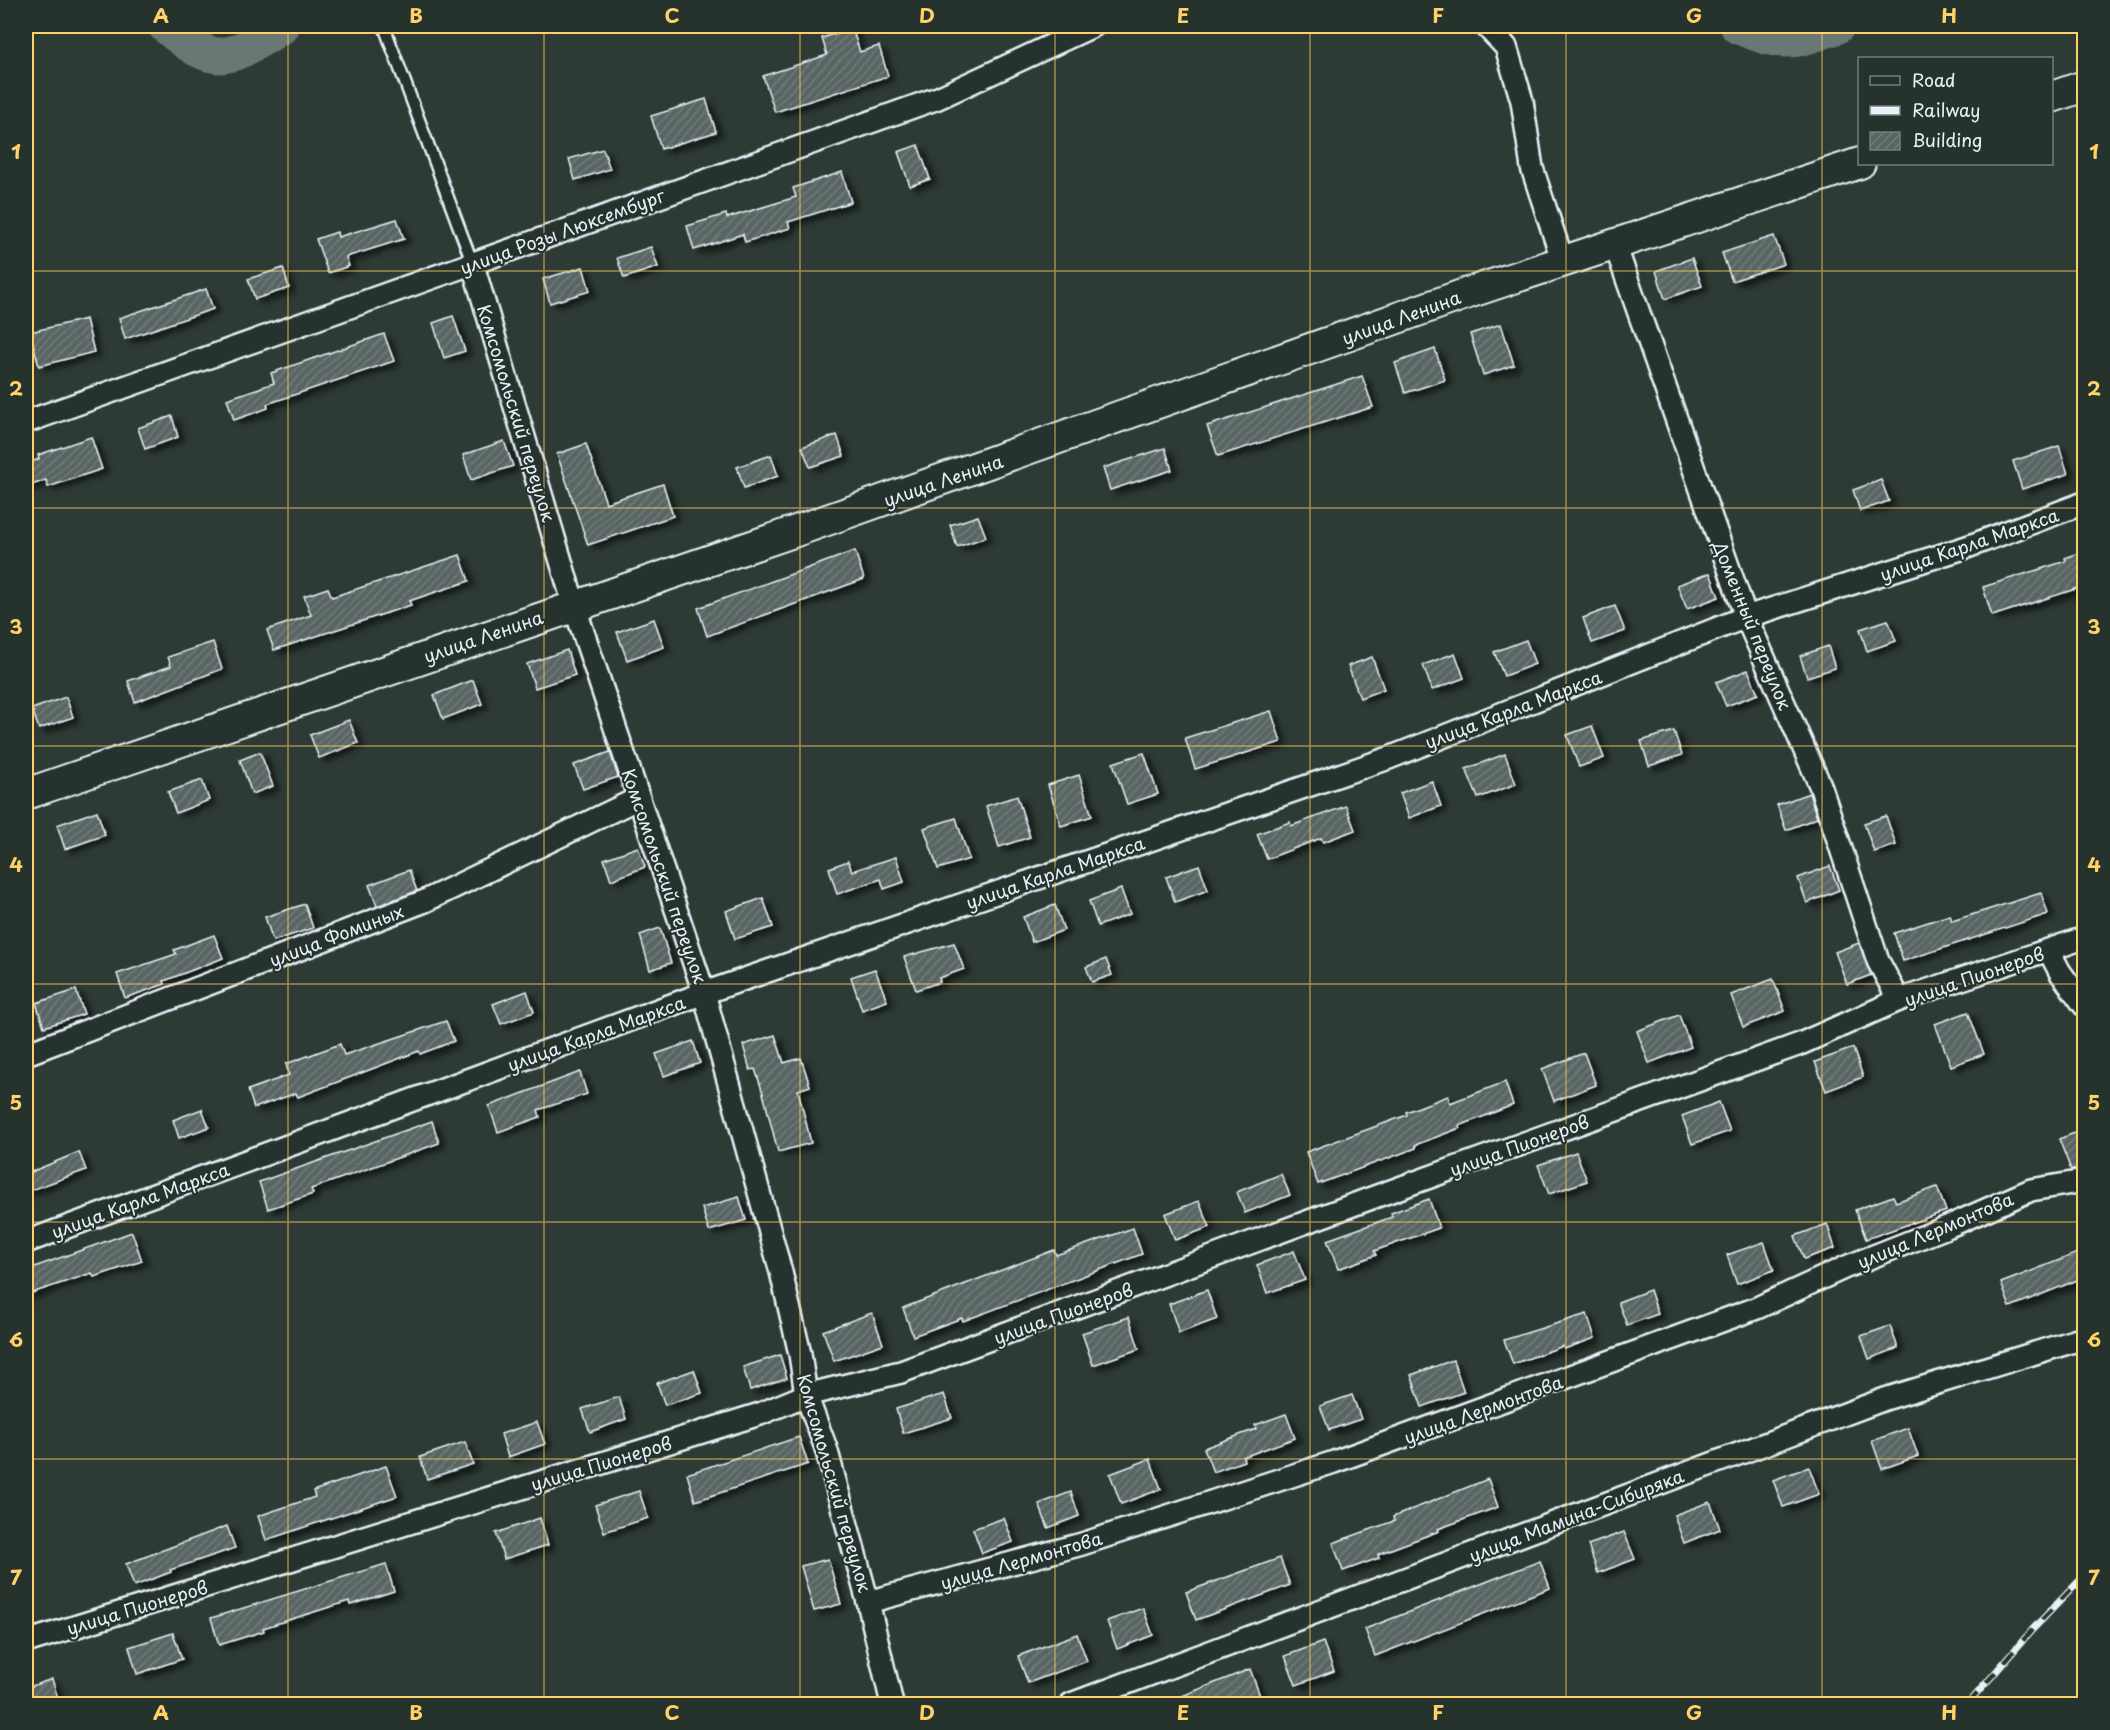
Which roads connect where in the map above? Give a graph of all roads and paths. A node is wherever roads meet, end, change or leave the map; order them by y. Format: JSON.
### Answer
{"nodes":[{"id":1,"x":384,"y":26,"type":"edge"},
{"id":2,"x":1093,"y":26,"type":"edge"},
{"id":3,"x":1486,"y":26,"type":"edge"},
{"id":4,"x":2085,"y":86,"type":"edge"},
{"id":5,"x":2053,"y":97,"type":"edge"},
{"id":6,"x":1858,"y":164,"type":"edge"},
{"id":7,"x":1615,"y":245,"type":"junction"},
{"id":8,"x":472,"y":262,"type":"junction"},
{"id":9,"x":1563,"y":262,"type":"junction"},
{"id":10,"x":26,"y":422,"type":"edge"},
{"id":11,"x":2085,"y":503,"type":"edge"},
{"id":12,"x":574,"y":605,"type":"junction"},
{"id":13,"x":1746,"y":617,"type":"junction"},
{"id":14,"x":26,"y":794,"type":"edge"},
{"id":15,"x":639,"y":798,"type":"junction"},
{"id":16,"x":2085,"y":938,"type":"edge"},
{"id":17,"x":2049,"y":951,"type":"junction"},
{"id":18,"x":704,"y":993,"type":"junction"},
{"id":19,"x":1899,"y":1000,"type":"junction"},
{"id":20,"x":2085,"y":1005,"type":"edge"},
{"id":21,"x":26,"y":1054,"type":"edge"},
{"id":22,"x":2085,"y":1181,"type":"edge"},
{"id":23,"x":26,"y":1242,"type":"edge"},
{"id":24,"x":2085,"y":1338,"type":"edge"},
{"id":25,"x":806,"y":1395,"type":"junction"},
{"id":26,"x":868,"y":1602,"type":"junction"},
{"id":27,"x":26,"y":1642,"type":"edge"},
{"id":28,"x":892,"y":1704,"type":"edge"},
{"id":29,"x":1071,"y":1704,"type":"edge"}],
"edges":[{"from":1,"to":8,"type":"lane"},
{"from":2,"to":8,"type":"street","name":"улица Розы Люксембург"},
{"from":3,"to":9,"type":"street"},
{"from":4,"to":5,"type":"main road"},
{"from":6,"to":7,"type":"main road","name":"улица Ленина"},
{"from":7,"to":9,"type":"main road","name":"улица Ленина"},
{"from":7,"to":13,"type":"street","name":"Доменный переулок"},
{"from":8,"to":10,"type":"street","name":"улица Розы Люксембург"},
{"from":8,"to":12,"type":"street","name":"Комсомольский переулок"},
{"from":9,"to":12,"type":"main road","name":"улица Ленина"},
{"from":11,"to":13,"type":"street","name":"улица Карла Маркса"},
{"from":12,"to":14,"type":"main road","name":"улица Ленина"},
{"from":12,"to":15,"type":"street","name":"Комсомольский переулок"},
{"from":13,"to":18,"type":"street","name":"улица Карла Маркса"},
{"from":13,"to":19,"type":"street","name":"Доменный переулок"},
{"from":15,"to":18,"type":"street","name":"Комсомольский переулок"},
{"from":15,"to":21,"type":"street","name":"улица Фоминых"},
{"from":16,"to":17,"type":"street","name":"улица Пионеров"},
{"from":17,"to":19,"type":"street","name":"улица Пионеров"},
{"from":17,"to":20,"type":"street"},
{"from":18,"to":23,"type":"street","name":"улица Карла Маркса"},
{"from":18,"to":25,"type":"street","name":"Комсомольский переулок"},
{"from":19,"to":25,"type":"street","name":"улица Пионеров"},
{"from":22,"to":26,"type":"street","name":"улица Лермонтова"},
{"from":24,"to":29,"type":"street","name":"улица Мамина-Сибиряка"},
{"from":25,"to":26,"type":"street","name":"Комсомольский переулок"},
{"from":25,"to":27,"type":"street","name":"улица Пионеров"},
{"from":26,"to":28,"type":"street","name":"Комсомольский переулок"}]}
